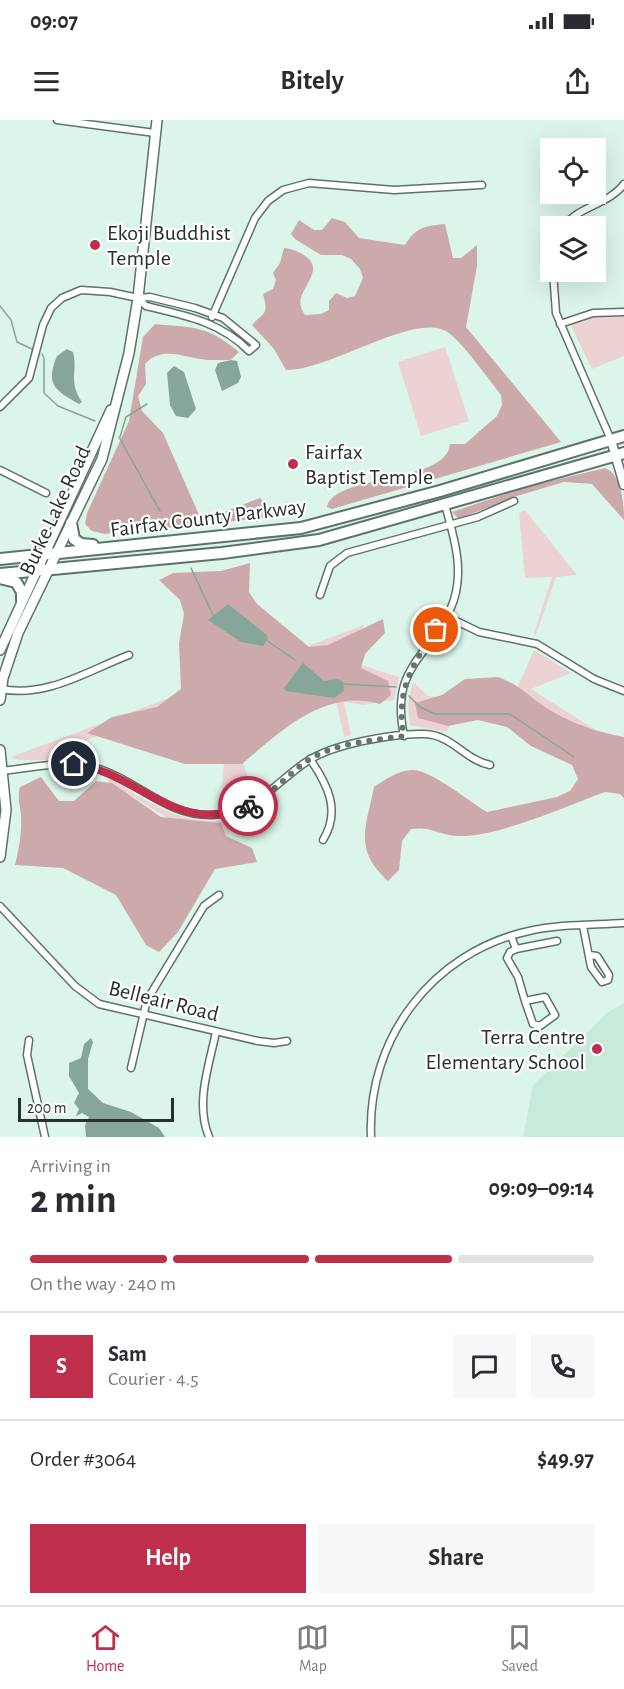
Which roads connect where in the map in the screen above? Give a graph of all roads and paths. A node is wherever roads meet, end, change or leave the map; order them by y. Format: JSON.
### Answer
{"nodes":[{"id":1,"x":57,"y":120,"type":"edge"},
{"id":2,"x":157,"y":120,"type":"edge"},
{"id":3,"x":155,"y":133,"type":"junction"},
{"id":4,"x":624,"y":184,"type":"edge"},
{"id":5,"x":482,"y":185,"type":"dead end"},
{"id":6,"x":575,"y":216,"type":"edge"},
{"id":7,"x":554,"y":282,"type":"edge"},
{"id":8,"x":138,"y":298,"type":"junction"},
{"id":9,"x":624,"y":312,"type":"edge"},
{"id":10,"x":213,"y":314,"type":"junction"},
{"id":11,"x":210,"y":323,"type":"junction"},
{"id":12,"x":560,"y":324,"type":"junction"},
{"id":13,"x":115,"y":402,"type":"junction"},
{"id":14,"x":0,"y":407,"type":"edge"},
{"id":15,"x":624,"y":436,"type":"edge"},
{"id":16,"x":611,"y":440,"type":"junction"},
{"id":17,"x":621,"y":455,"type":"edge"},
{"id":18,"x":0,"y":470,"type":"edge"},
{"id":19,"x":624,"y":485,"type":"edge"},
{"id":20,"x":46,"y":493,"type":"dead end"},
{"id":21,"x":514,"y":501,"type":"dead end"},
{"id":22,"x":445,"y":506,"type":"junction"},
{"id":23,"x":71,"y":523,"type":"junction"},
{"id":24,"x":450,"y":523,"type":"junction"},
{"id":25,"x":126,"y":546,"type":"junction"},
{"id":26,"x":50,"y":555,"type":"junction"},
{"id":27,"x":0,"y":559,"type":"edge"},
{"id":28,"x":49,"y":569,"type":"junction"},
{"id":29,"x":37,"y":570,"type":"junction"},
{"id":30,"x":0,"y":576,"type":"edge"},
{"id":31,"x":320,"y":596,"type":"dead end"},
{"id":32,"x":22,"y":600,"type":"junction"},
{"id":33,"x":446,"y":616,"type":"junction"},
{"id":34,"x":0,"y":650,"type":"edge"},
{"id":35,"x":129,"y":655,"type":"dead end"},
{"id":36,"x":1,"y":689,"type":"edge"},
{"id":37,"x":624,"y":691,"type":"edge"},
{"id":38,"x":0,"y":700,"type":"edge"},
{"id":39,"x":404,"y":736,"type":"junction"},
{"id":40,"x":0,"y":750,"type":"edge"},
{"id":41,"x":310,"y":759,"type":"junction"},
{"id":42,"x":490,"y":765,"type":"dead end"},
{"id":43,"x":1,"y":771,"type":"edge"},
{"id":44,"x":323,"y":840,"type":"dead end"},
{"id":45,"x":0,"y":857,"type":"edge"},
{"id":46,"x":219,"y":895,"type":"dead end"},
{"id":47,"x":0,"y":906,"type":"edge"},
{"id":48,"x":624,"y":923,"type":"edge"},
{"id":49,"x":583,"y":926,"type":"junction"},
{"id":50,"x":511,"y":936,"type":"junction"},
{"id":51,"x":557,"y":941,"type":"dead end"},
{"id":52,"x":516,"y":949,"type":"junction"},
{"id":53,"x":590,"y":955,"type":"dead end"},
{"id":54,"x":525,"y":1001,"type":"junction"},
{"id":55,"x":143,"y":1014,"type":"junction"},
{"id":56,"x":216,"y":1032,"type":"junction"},
{"id":57,"x":29,"y":1040,"type":"dead end"},
{"id":58,"x":287,"y":1041,"type":"dead end"},
{"id":59,"x":131,"y":1068,"type":"dead end"},
{"id":60,"x":45,"y":1137,"type":"edge"},
{"id":61,"x":210,"y":1137,"type":"edge"},
{"id":62,"x":371,"y":1137,"type":"edge"}],
"edges":[{"from":1,"to":3,"type":"street"},
{"from":2,"to":3,"type":"main road","name":"Burke Lake Road"},
{"from":3,"to":8,"type":"main road","name":"Burke Lake Road"},
{"from":4,"to":6,"type":"street"},
{"from":5,"to":10,"type":"street"},
{"from":7,"to":12,"type":"street"},
{"from":8,"to":10,"type":"street"},
{"from":8,"to":11,"type":"street"},
{"from":8,"to":13,"type":"main road","name":"Burke Lake Road"},
{"from":8,"to":14,"type":"street"},
{"from":9,"to":12,"type":"street"},
{"from":10,"to":11,"type":"street"},
{"from":10,"to":11,"type":"street"},
{"from":12,"to":16,"type":"street"},
{"from":13,"to":23,"type":"main road","name":"Burke Lake Road"},
{"from":13,"to":26,"type":"main road","name":"Burke Lake Road"},
{"from":15,"to":16,"type":"highway","name":"Fairfax County Parkway"},
{"from":16,"to":17,"type":"main road"},
{"from":16,"to":25,"type":"highway","name":"Fairfax County Parkway"},
{"from":17,"to":19,"type":"main road"},
{"from":17,"to":22,"type":"highway","name":"Fairfax County Parkway"},
{"from":18,"to":20,"type":"street"},
{"from":21,"to":24,"type":"street"},
{"from":22,"to":24,"type":"street"},
{"from":22,"to":28,"type":"highway","name":"Fairfax County Parkway"},
{"from":23,"to":25,"type":"highway"},
{"from":23,"to":26,"type":"main road","name":"Burke Lake Road"},
{"from":24,"to":31,"type":"street"},
{"from":24,"to":33,"type":"street"},
{"from":25,"to":26,"type":"highway","name":"Fairfax County Parkway"},
{"from":26,"to":27,"type":"highway","name":"Fairfax County Parkway"},
{"from":26,"to":28,"type":"main road","name":"Burke Lake Road"},
{"from":26,"to":29,"type":"main road","name":"Burke Lake Road"},
{"from":28,"to":29,"type":"highway","name":"Fairfax County Parkway"},
{"from":28,"to":36,"type":"main road","name":"Burke Lake Road"},
{"from":29,"to":30,"type":"highway","name":"Fairfax County Parkway"},
{"from":29,"to":32,"type":"main road","name":"Burke Lake Road"},
{"from":30,"to":32,"type":"highway"},
{"from":32,"to":34,"type":"main road","name":"Burke Lake Road"},
{"from":33,"to":37,"type":"street"},
{"from":33,"to":39,"type":"street"},
{"from":35,"to":36,"type":"street"},
{"from":36,"to":38,"type":"main road","name":"Burke Lake Road"},
{"from":39,"to":41,"type":"street"},
{"from":39,"to":42,"type":"street"},
{"from":40,"to":43,"type":"main road"},
{"from":41,"to":43,"type":"street"},
{"from":41,"to":44,"type":"street"},
{"from":43,"to":45,"type":"main road"},
{"from":46,"to":55,"type":"street"},
{"from":47,"to":55,"type":"street","name":"Belleair Road"},
{"from":48,"to":49,"type":"street"},
{"from":49,"to":50,"type":"street"},
{"from":49,"to":53,"type":"street"},
{"from":50,"to":52,"type":"street"},
{"from":50,"to":62,"type":"street"},
{"from":51,"to":52,"type":"street"},
{"from":52,"to":54,"type":"street"},
{"from":54,"to":54,"type":"street"},
{"from":55,"to":56,"type":"street","name":"Belleair Road"},
{"from":55,"to":59,"type":"street"},
{"from":56,"to":58,"type":"street","name":"Belleair Road"},
{"from":56,"to":61,"type":"street"},
{"from":57,"to":60,"type":"street"}]}
